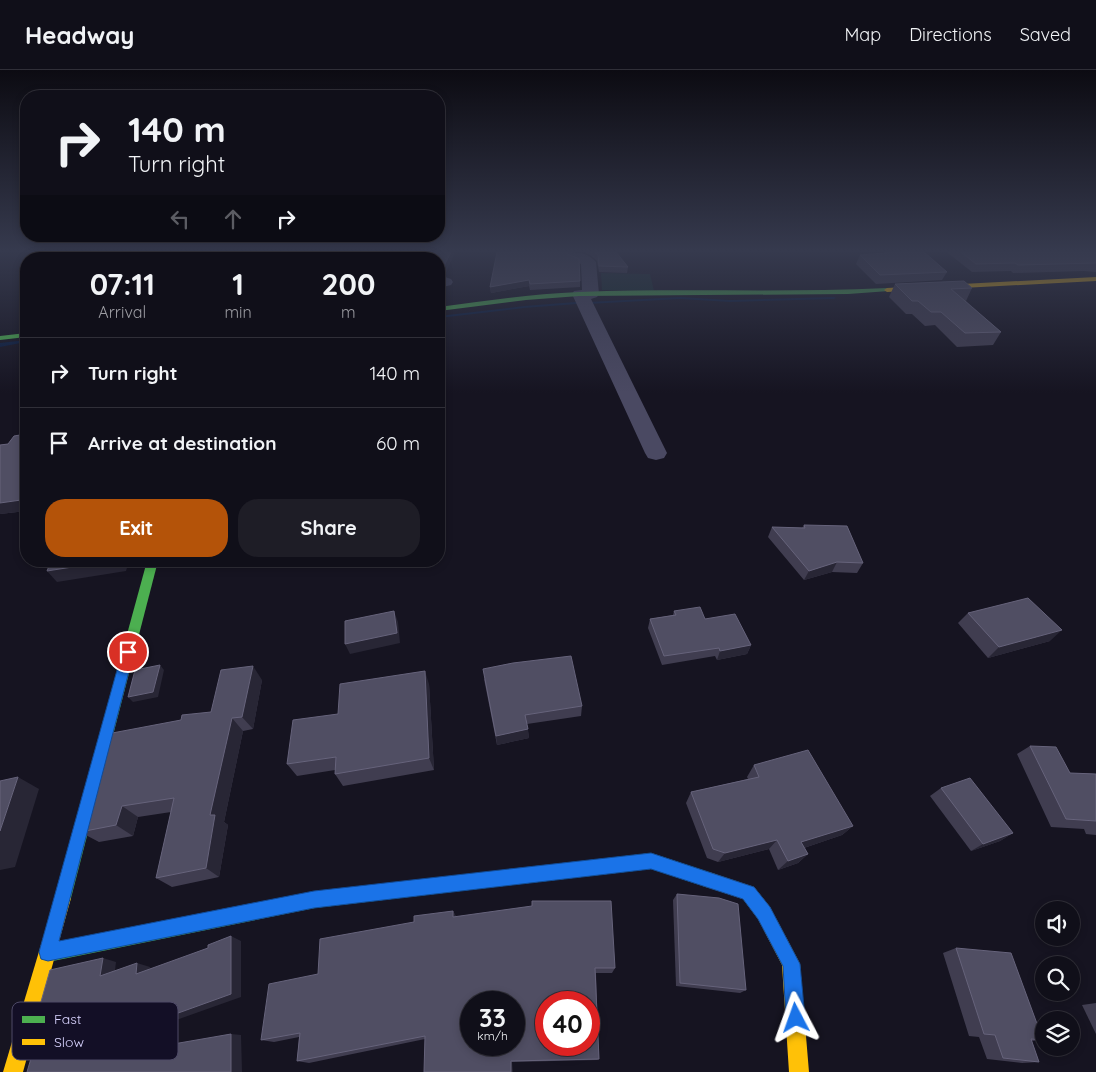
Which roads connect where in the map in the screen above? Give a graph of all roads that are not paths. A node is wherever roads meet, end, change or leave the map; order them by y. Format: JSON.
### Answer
{"nodes":[{"id":1,"x":514,"y":299,"type":"edge"},
{"id":2,"x":587,"y":299,"type":"edge"},
{"id":3,"x":445,"y":308,"type":"edge"},
{"id":4,"x":20,"y":336,"type":"edge"},
{"id":5,"x":0,"y":338,"type":"edge"},
{"id":6,"x":656,"y":453,"type":"dead end"},
{"id":7,"x":151,"y":567,"type":"edge"},
{"id":8,"x":48,"y":952,"type":"junction"},
{"id":9,"x":33,"y":1002,"type":"edge"},
{"id":10,"x":800,"y":1072,"type":"edge"}],
"edges":[{"from":1,"to":3,"type":"street"},
{"from":2,"to":6,"type":"street"},
{"from":4,"to":5,"type":"street"},
{"from":7,"to":8,"type":"street"},
{"from":8,"to":9,"type":"street"},
{"from":8,"to":10,"type":"street"}]}
